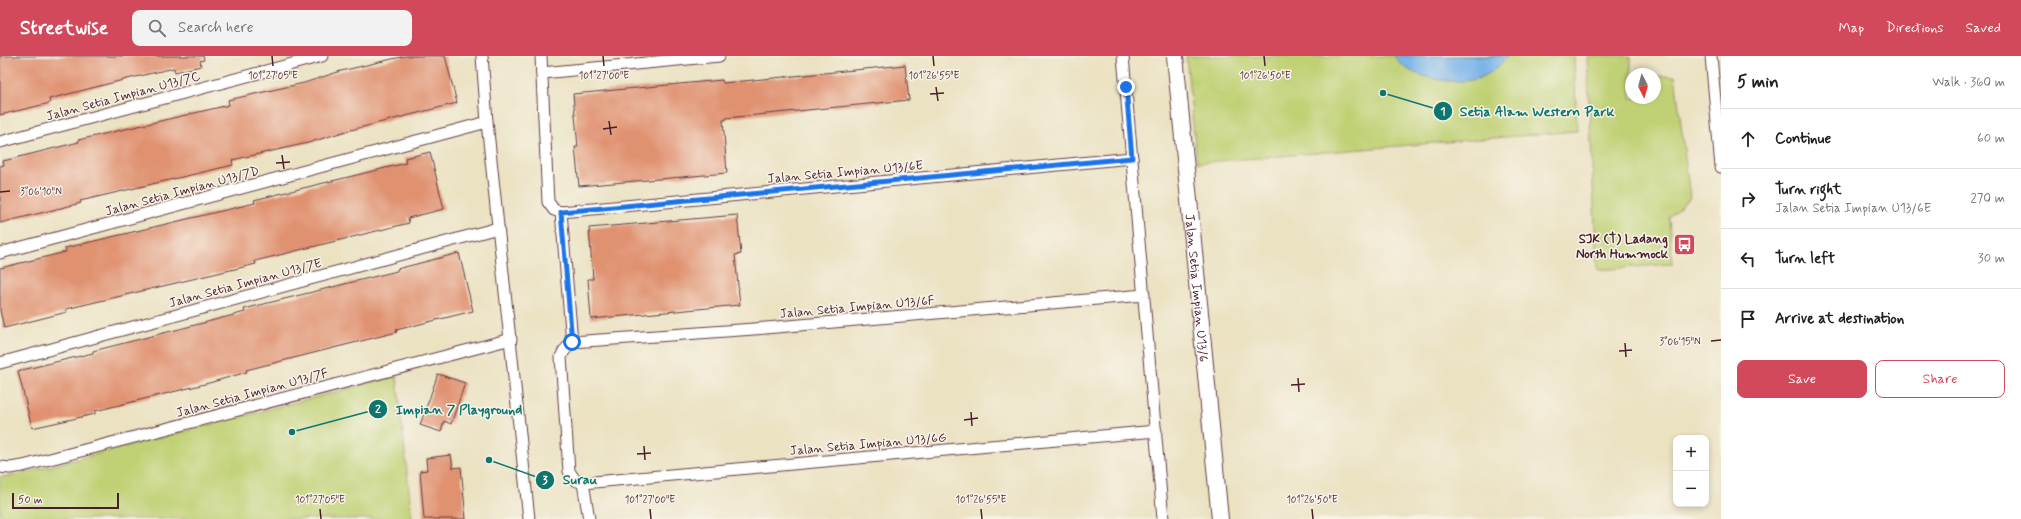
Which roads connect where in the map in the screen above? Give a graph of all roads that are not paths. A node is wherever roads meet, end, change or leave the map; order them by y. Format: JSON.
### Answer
{"nodes":[{"id":1,"x":322,"y":56,"type":"edge"},
{"id":2,"x":482,"y":56,"type":"edge"},
{"id":3,"x":541,"y":56,"type":"edge"},
{"id":4,"x":719,"y":56,"type":"edge"},
{"id":5,"x":1123,"y":56,"type":"edge"},
{"id":6,"x":1174,"y":56,"type":"edge"},
{"id":7,"x":1711,"y":56,"type":"edge"},
{"id":8,"x":542,"y":73,"type":"junction"},
{"id":9,"x":487,"y":122,"type":"junction"},
{"id":10,"x":0,"y":142,"type":"edge"},
{"id":11,"x":1132,"y":158,"type":"junction"},
{"id":12,"x":1721,"y":167,"type":"edge"},
{"id":13,"x":561,"y":212,"type":"junction"},
{"id":14,"x":498,"y":228,"type":"junction"},
{"id":15,"x":0,"y":253,"type":"edge"},
{"id":16,"x":1144,"y":295,"type":"junction"},
{"id":17,"x":511,"y":339,"type":"junction"},
{"id":18,"x":572,"y":342,"type":"junction"},
{"id":19,"x":0,"y":362,"type":"edge"},
{"id":20,"x":1156,"y":431,"type":"junction"},
{"id":21,"x":0,"y":468,"type":"edge"},
{"id":22,"x":583,"y":483,"type":"junction"},
{"id":23,"x":529,"y":519,"type":"edge"},
{"id":24,"x":589,"y":519,"type":"edge"},
{"id":25,"x":1163,"y":519,"type":"edge"},
{"id":26,"x":1220,"y":519,"type":"edge"}],
"edges":[{"from":1,"to":10,"type":"street","name":"Jalan Setia Impian U13/7C"},
{"from":2,"to":9,"type":"street"},
{"from":3,"to":8,"type":"street"},
{"from":4,"to":8,"type":"street"},
{"from":5,"to":11,"type":"street"},
{"from":6,"to":26,"type":"street","name":"Jalan Setia Impian U13/6"},
{"from":7,"to":12,"type":"street"},
{"from":8,"to":13,"type":"street"},
{"from":9,"to":14,"type":"street"},
{"from":9,"to":15,"type":"street","name":"Jalan Setia Impian U13/7D"},
{"from":11,"to":13,"type":"street","name":"Jalan Setia Impian U13/6E"},
{"from":11,"to":16,"type":"street"},
{"from":13,"to":18,"type":"street"},
{"from":14,"to":17,"type":"street"},
{"from":14,"to":19,"type":"street","name":"Jalan Setia Impian U13/7E"},
{"from":16,"to":18,"type":"street","name":"Jalan Setia Impian U13/6F"},
{"from":16,"to":20,"type":"street"},
{"from":17,"to":21,"type":"street","name":"Jalan Setia Impian U13/7F"},
{"from":17,"to":23,"type":"street"},
{"from":18,"to":22,"type":"street"},
{"from":20,"to":22,"type":"street","name":"Jalan Setia Impian U13/6G"},
{"from":20,"to":25,"type":"street"},
{"from":22,"to":24,"type":"street"}]}
